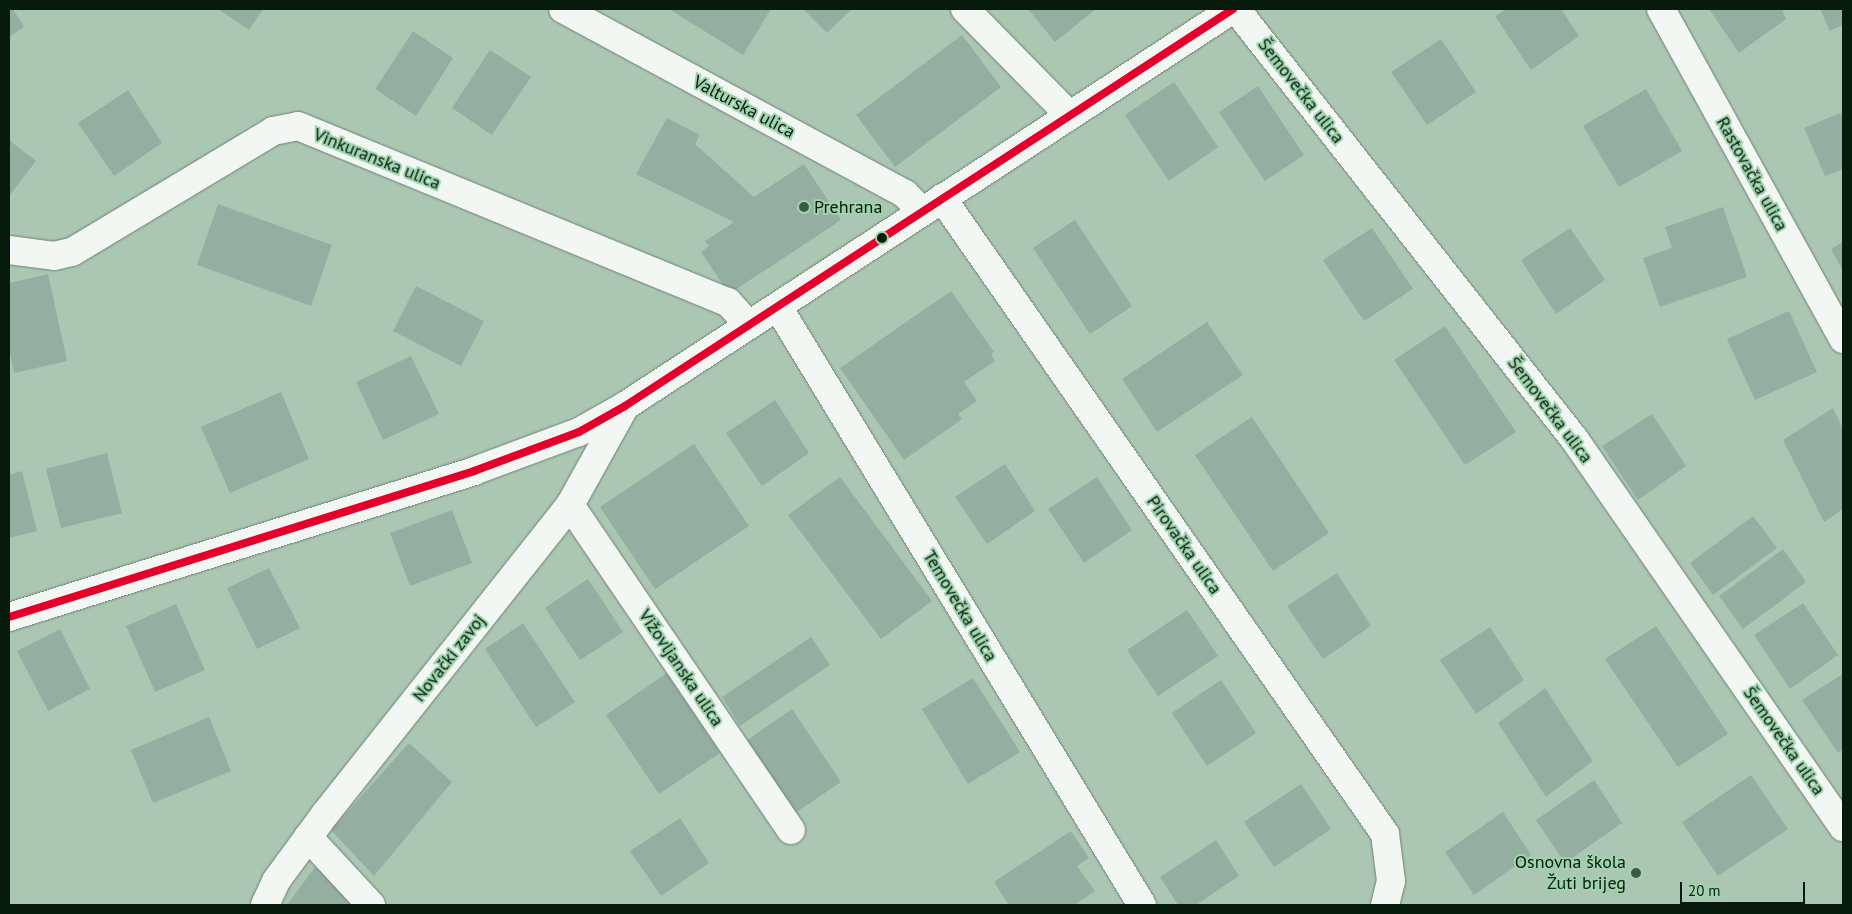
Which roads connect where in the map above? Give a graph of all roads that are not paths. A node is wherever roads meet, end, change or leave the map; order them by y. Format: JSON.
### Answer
{"nodes":[{"id":1,"x":563,"y":9,"type":"edge"},
{"id":2,"x":965,"y":9,"type":"edge"},
{"id":3,"x":1234,"y":9,"type":"edge"},
{"id":4,"x":1661,"y":9,"type":"edge"},
{"id":5,"x":1069,"y":115,"type":"junction"},
{"id":6,"x":932,"y":204,"type":"junction"},
{"id":7,"x":9,"y":250,"type":"edge"},
{"id":8,"x":778,"y":307,"type":"junction"},
{"id":9,"x":749,"y":325,"type":"junction"},
{"id":10,"x":1843,"y":339,"type":"edge"},
{"id":11,"x":625,"y":406,"type":"junction"},
{"id":12,"x":570,"y":505,"type":"junction"},
{"id":13,"x":9,"y":617,"type":"edge"},
{"id":14,"x":1843,"y":827,"type":"edge"},
{"id":15,"x":791,"y":830,"type":"dead end"},
{"id":16,"x":308,"y":838,"type":"junction"},
{"id":17,"x":265,"y":905,"type":"edge"},
{"id":18,"x":371,"y":905,"type":"edge"},
{"id":19,"x":1142,"y":905,"type":"edge"},
{"id":20,"x":1385,"y":905,"type":"edge"}],
"edges":[{"from":1,"to":6,"type":"street","name":"Valturska ulica"},
{"from":2,"to":5,"type":"street"},
{"from":3,"to":5,"type":"street"},
{"from":3,"to":14,"type":"street","name":"Šemovečka ulica"},
{"from":4,"to":10,"type":"street","name":"Rastovačka ulica"},
{"from":5,"to":6,"type":"street"},
{"from":6,"to":8,"type":"street"},
{"from":6,"to":20,"type":"street","name":"Pirovačka ulica"},
{"from":7,"to":9,"type":"street","name":"Vinkuranska ulica"},
{"from":8,"to":9,"type":"street"},
{"from":8,"to":19,"type":"street","name":"Temovečka ulica"},
{"from":9,"to":11,"type":"street"},
{"from":11,"to":12,"type":"street","name":"Novački zavoj"},
{"from":11,"to":13,"type":"street"},
{"from":12,"to":15,"type":"street","name":"Vižovljanska ulica"},
{"from":12,"to":16,"type":"street","name":"Novački zavoj"},
{"from":16,"to":17,"type":"street","name":"Novački zavoj"},
{"from":16,"to":18,"type":"street"}]}
